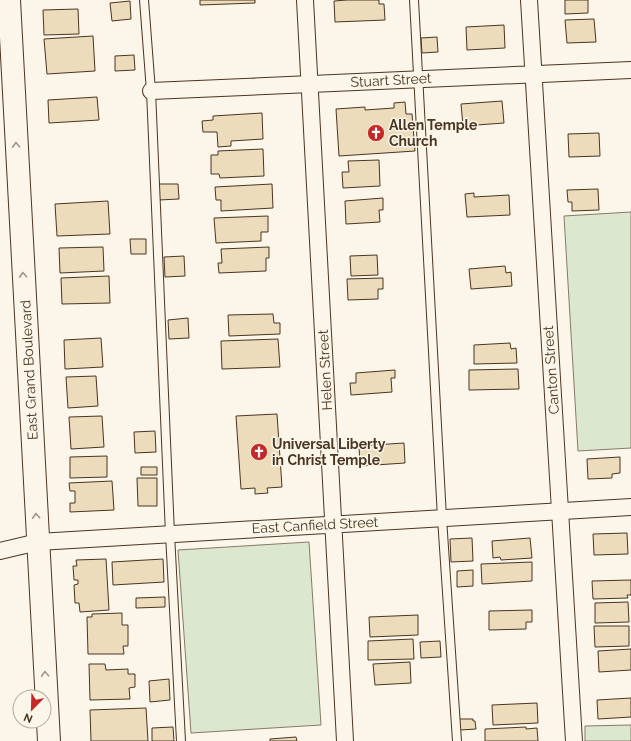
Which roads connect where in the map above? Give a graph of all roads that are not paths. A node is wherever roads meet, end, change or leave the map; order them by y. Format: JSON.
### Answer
{"nodes":[{"id":1,"x":9,"y":0,"type":"edge"},
{"id":2,"x":144,"y":0,"type":"edge"},
{"id":3,"x":305,"y":0,"type":"edge"},
{"id":4,"x":414,"y":0,"type":"edge"},
{"id":5,"x":529,"y":0,"type":"edge"},
{"id":6,"x":631,"y":70,"type":"edge"},
{"id":7,"x":533,"y":74,"type":"junction"},
{"id":8,"x":419,"y":79,"type":"junction"},
{"id":9,"x":309,"y":84,"type":"junction"},
{"id":10,"x":151,"y":91,"type":"junction"},
{"id":11,"x":631,"y":507,"type":"edge"},
{"id":12,"x":560,"y":511,"type":"junction"},
{"id":13,"x":442,"y":518,"type":"junction"},
{"id":14,"x":334,"y":524,"type":"junction"},
{"id":15,"x":170,"y":534,"type":"junction"},
{"id":16,"x":38,"y":542,"type":"junction"},
{"id":17,"x":0,"y":551,"type":"edge"},
{"id":18,"x":48,"y":741,"type":"edge"},
{"id":19,"x":181,"y":741,"type":"edge"},
{"id":20,"x":345,"y":741,"type":"edge"},
{"id":21,"x":457,"y":741,"type":"edge"},
{"id":22,"x":574,"y":741,"type":"edge"}],
"edges":[{"from":16,"to":1,"type":"main road","name":"East Grand Boulevard","one_way":true},
{"from":2,"to":10,"type":"lane"},
{"from":3,"to":9,"type":"street","name":"Helen Street"},
{"from":4,"to":8,"type":"lane"},
{"from":5,"to":7,"type":"street","name":"Canton Street"},
{"from":6,"to":7,"type":"street","name":"Stuart Street"},
{"from":7,"to":8,"type":"street","name":"Stuart Street"},
{"from":7,"to":12,"type":"street","name":"Canton Street"},
{"from":8,"to":9,"type":"street","name":"Stuart Street"},
{"from":8,"to":13,"type":"lane"},
{"from":9,"to":10,"type":"street","name":"Stuart Street"},
{"from":9,"to":14,"type":"street","name":"Helen Street"},
{"from":10,"to":15,"type":"lane"},
{"from":11,"to":12,"type":"street","name":"East Canfield Street"},
{"from":12,"to":13,"type":"street","name":"East Canfield Street"},
{"from":12,"to":22,"type":"street","name":"Canton Street"},
{"from":13,"to":14,"type":"street","name":"East Canfield Street"},
{"from":13,"to":21,"type":"lane"},
{"from":14,"to":15,"type":"street","name":"East Canfield Street"},
{"from":14,"to":20,"type":"street","name":"Helen Street"},
{"from":15,"to":16,"type":"street","name":"East Canfield Street"},
{"from":15,"to":19,"type":"lane"},
{"from":16,"to":17,"type":"street","name":"East Canfield Street"},
{"from":18,"to":16,"type":"main road","name":"East Grand Boulevard","one_way":true}]}
